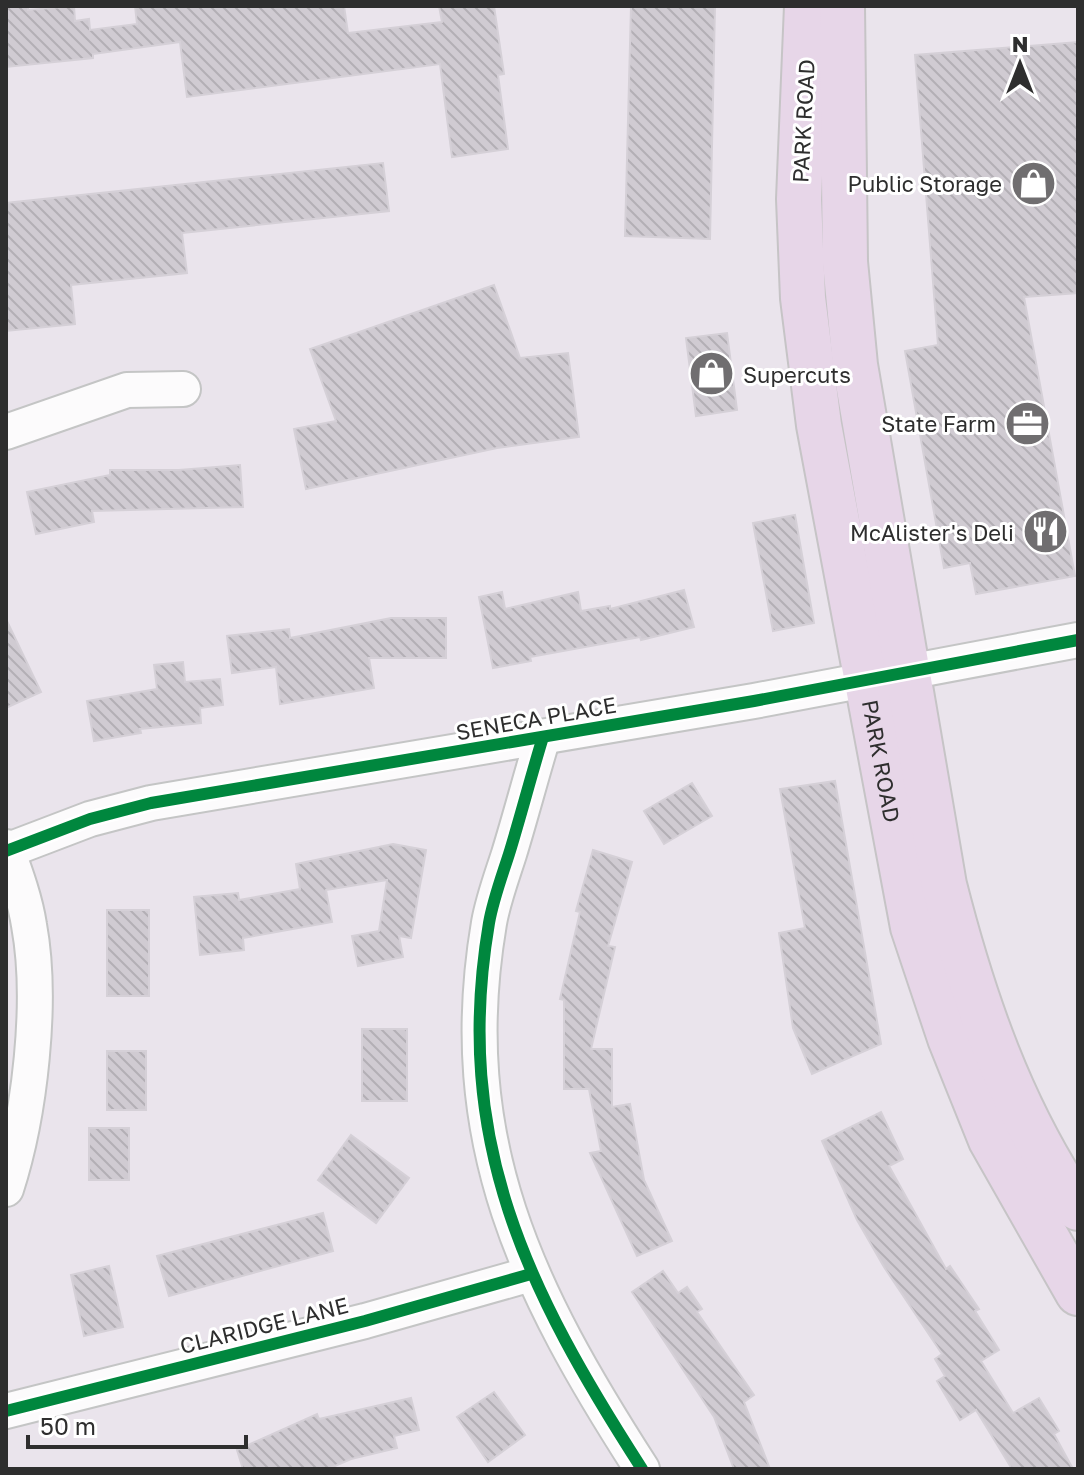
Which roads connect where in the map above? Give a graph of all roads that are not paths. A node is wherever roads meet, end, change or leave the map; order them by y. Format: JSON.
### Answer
{"nodes":[{"id":1,"x":807,"y":6,"type":"edge"},
{"id":2,"x":842,"y":6,"type":"edge"},
{"id":3,"x":183,"y":389,"type":"dead end"},
{"id":4,"x":6,"y":432,"type":"edge"},
{"id":5,"x":1078,"y":640,"type":"edge"},
{"id":6,"x":888,"y":676,"type":"junction"},
{"id":7,"x":543,"y":737,"type":"junction"},
{"id":8,"x":6,"y":850,"type":"edge"},
{"id":9,"x":6,"y":1189,"type":"edge"},
{"id":10,"x":1078,"y":1208,"type":"edge"},
{"id":11,"x":531,"y":1274,"type":"junction"},
{"id":12,"x":1078,"y":1293,"type":"edge"},
{"id":13,"x":6,"y":1411,"type":"edge"},
{"id":14,"x":642,"y":1469,"type":"edge"}],
"edges":[{"from":1,"to":6,"type":"main road","name":"PARK ROAD"},
{"from":2,"to":6,"type":"main road","name":"PARK ROAD"},
{"from":3,"to":4,"type":"street"},
{"from":5,"to":6,"type":"street","name":"SENECA PLACE"},
{"from":6,"to":7,"type":"street","name":"SENECA PLACE"},
{"from":6,"to":10,"type":"main road","name":"PARK ROAD"},
{"from":6,"to":12,"type":"main road","name":"PARK ROAD"},
{"from":7,"to":8,"type":"street","name":"SENECA PLACE"},
{"from":7,"to":11,"type":"street"},
{"from":8,"to":9,"type":"street"},
{"from":11,"to":13,"type":"street","name":"CLARIDGE LANE"},
{"from":11,"to":14,"type":"street"}]}
